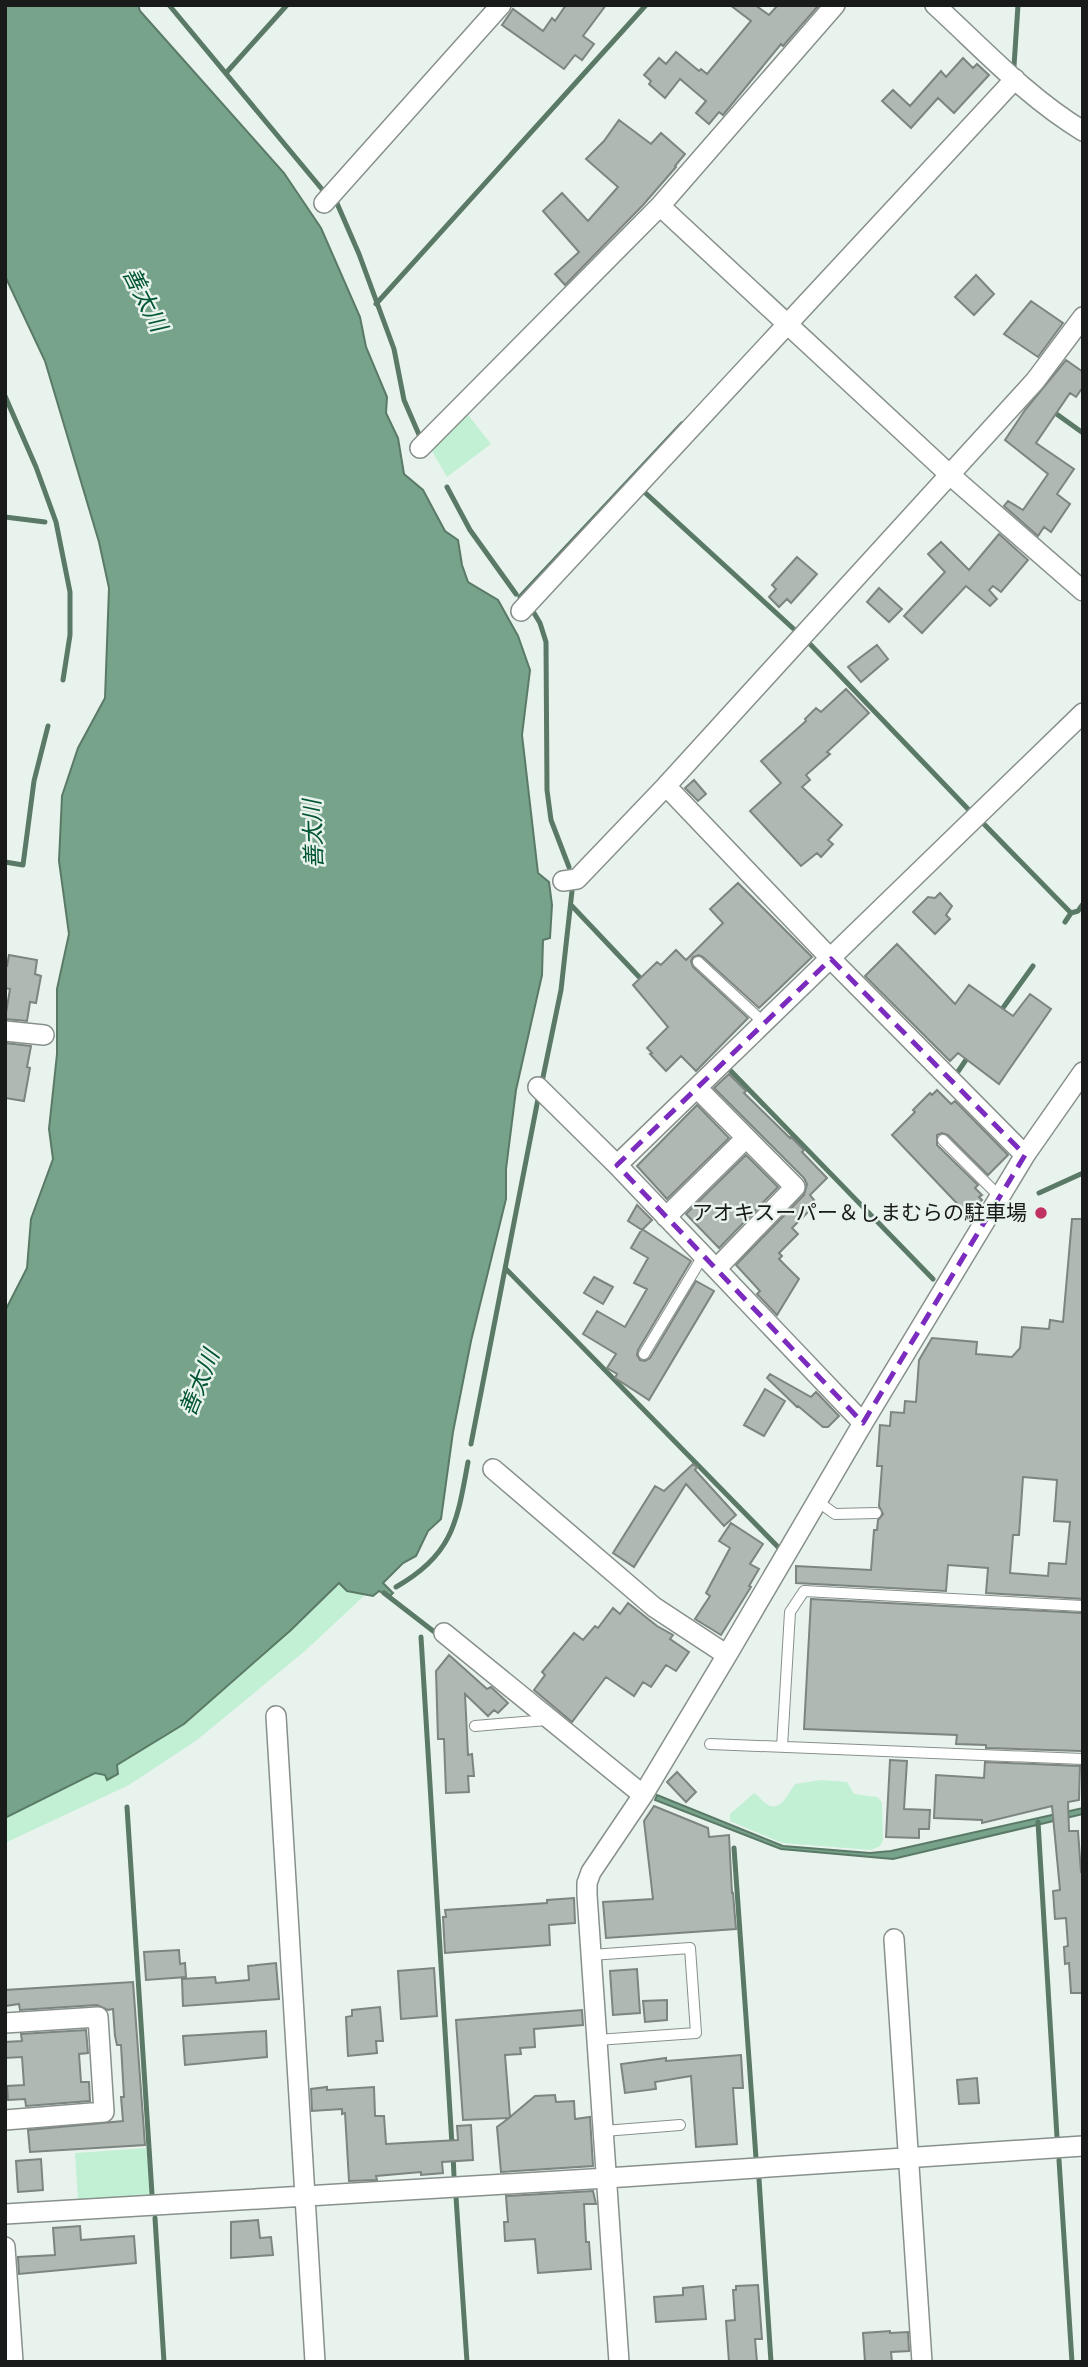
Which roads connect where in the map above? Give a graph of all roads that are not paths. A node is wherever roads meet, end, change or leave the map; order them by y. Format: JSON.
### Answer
{"nodes":[{"id":1,"x":501,"y":5,"type":"edge"},
{"id":2,"x":835,"y":5,"type":"edge"},
{"id":3,"x":935,"y":5,"type":"edge"},
{"id":4,"x":1015,"y":79,"type":"junction"},
{"id":5,"x":1083,"y":131,"type":"edge"},
{"id":6,"x":324,"y":203,"type":"dead end"},
{"id":7,"x":660,"y":206,"type":"junction"},
{"id":8,"x":1083,"y":317,"type":"edge"},
{"id":9,"x":786,"y":325,"type":"junction"},
{"id":10,"x":420,"y":448,"type":"dead end"},
{"id":11,"x":950,"y":475,"type":"junction"},
{"id":12,"x":1083,"y":591,"type":"edge"},
{"id":13,"x":521,"y":611,"type":"dead end"},
{"id":14,"x":1083,"y":713,"type":"edge"},
{"id":15,"x":666,"y":786,"type":"junction"},
{"id":16,"x":563,"y":881,"type":"dead end"},
{"id":17,"x":831,"y":959,"type":"junction"},
{"id":18,"x":698,"y":962,"type":"dead end"},
{"id":19,"x":764,"y":1023,"type":"junction"},
{"id":20,"x":5,"y":1031,"type":"edge"},
{"id":21,"x":44,"y":1035,"type":"dead end"},
{"id":22,"x":1083,"y":1072,"type":"edge"},
{"id":23,"x":538,"y":1087,"type":"dead end"},
{"id":24,"x":697,"y":1088,"type":"junction"},
{"id":25,"x":746,"y":1138,"type":"junction"},
{"id":26,"x":943,"y":1140,"type":"dead end"},
{"id":27,"x":1025,"y":1155,"type":"junction"},
{"id":28,"x":617,"y":1165,"type":"junction"},
{"id":29,"x":1000,"y":1197,"type":"junction"},
{"id":30,"x":666,"y":1217,"type":"junction"},
{"id":31,"x":710,"y":1263,"type":"junction"},
{"id":32,"x":644,"y":1353,"type":"dead end"},
{"id":33,"x":863,"y":1423,"type":"junction"},
{"id":34,"x":493,"y":1469,"type":"dead end"},
{"id":35,"x":817,"y":1501,"type":"junction"},
{"id":36,"x":876,"y":1513,"type":"dead end"},
{"id":37,"x":1083,"y":1606,"type":"edge"},
{"id":38,"x":444,"y":1633,"type":"dead end"},
{"id":39,"x":727,"y":1655,"type":"junction"},
{"id":40,"x":276,"y":1716,"type":"dead end"},
{"id":41,"x":551,"y":1720,"type":"junction"},
{"id":42,"x":475,"y":1726,"type":"dead end"},
{"id":43,"x":710,"y":1744,"type":"dead end"},
{"id":44,"x":782,"y":1747,"type":"junction"},
{"id":45,"x":1083,"y":1759,"type":"edge"},
{"id":46,"x":643,"y":1795,"type":"junction"},
{"id":47,"x":894,"y":1939,"type":"dead end"},
{"id":48,"x":591,"y":1955,"type":"junction"},
{"id":49,"x":5,"y":2023,"type":"edge"},
{"id":50,"x":597,"y":2040,"type":"junction"},
{"id":51,"x":5,"y":2120,"type":"edge"},
{"id":52,"x":680,"y":2125,"type":"dead end"},
{"id":53,"x":604,"y":2131,"type":"junction"},
{"id":54,"x":1083,"y":2146,"type":"edge"},
{"id":55,"x":908,"y":2158,"type":"junction"},
{"id":56,"x":607,"y":2178,"type":"junction"},
{"id":57,"x":304,"y":2197,"type":"junction"},
{"id":58,"x":5,"y":2214,"type":"edge"},
{"id":59,"x":5,"y":2247,"type":"edge"},
{"id":60,"x":13,"y":2362,"type":"edge"},
{"id":61,"x":315,"y":2362,"type":"edge"},
{"id":62,"x":619,"y":2362,"type":"edge"},
{"id":63,"x":922,"y":2362,"type":"edge"}],
"edges":[{"from":1,"to":6,"type":"street"},
{"from":2,"to":7,"type":"street"},
{"from":3,"to":4,"type":"street"},
{"from":4,"to":5,"type":"street"},
{"from":4,"to":9,"type":"street"},
{"from":7,"to":9,"type":"street"},
{"from":7,"to":10,"type":"street"},
{"from":8,"to":11,"type":"street"},
{"from":9,"to":11,"type":"street"},
{"from":9,"to":13,"type":"street"},
{"from":11,"to":12,"type":"street"},
{"from":11,"to":15,"type":"street"},
{"from":14,"to":17,"type":"street"},
{"from":15,"to":16,"type":"street"},
{"from":15,"to":17,"type":"street"},
{"from":17,"to":19,"type":"street"},
{"from":17,"to":27,"type":"street"},
{"from":18,"to":19,"type":"lane"},
{"from":19,"to":24,"type":"street"},
{"from":20,"to":21,"type":"street"},
{"from":22,"to":27,"type":"street"},
{"from":23,"to":28,"type":"street"},
{"from":24,"to":25,"type":"street"},
{"from":24,"to":28,"type":"street"},
{"from":25,"to":30,"type":"street"},
{"from":25,"to":31,"type":"street"},
{"from":26,"to":29,"type":"lane"},
{"from":27,"to":29,"type":"street"},
{"from":28,"to":30,"type":"street"},
{"from":29,"to":33,"type":"street"},
{"from":30,"to":31,"type":"street"},
{"from":31,"to":32,"type":"lane"},
{"from":31,"to":33,"type":"street"},
{"from":33,"to":35,"type":"street"},
{"from":34,"to":39,"type":"street"},
{"from":35,"to":36,"type":"lane"},
{"from":35,"to":39,"type":"street"},
{"from":37,"to":44,"type":"lane"},
{"from":38,"to":41,"type":"street"},
{"from":39,"to":46,"type":"street"},
{"from":40,"to":57,"type":"street"},
{"from":41,"to":42,"type":"lane"},
{"from":41,"to":46,"type":"street"},
{"from":43,"to":44,"type":"lane"},
{"from":44,"to":45,"type":"lane"},
{"from":46,"to":48,"type":"street"},
{"from":47,"to":55,"type":"street"},
{"from":48,"to":50,"type":"street"},
{"from":48,"to":50,"type":"lane"},
{"from":49,"to":51,"type":"street"},
{"from":50,"to":53,"type":"street"},
{"from":52,"to":53,"type":"lane"},
{"from":53,"to":56,"type":"street"},
{"from":54,"to":55,"type":"street"},
{"from":55,"to":56,"type":"street"},
{"from":55,"to":63,"type":"street"},
{"from":56,"to":57,"type":"street"},
{"from":56,"to":62,"type":"street"},
{"from":57,"to":58,"type":"street"},
{"from":57,"to":61,"type":"street"},
{"from":59,"to":60,"type":"street"}]}
